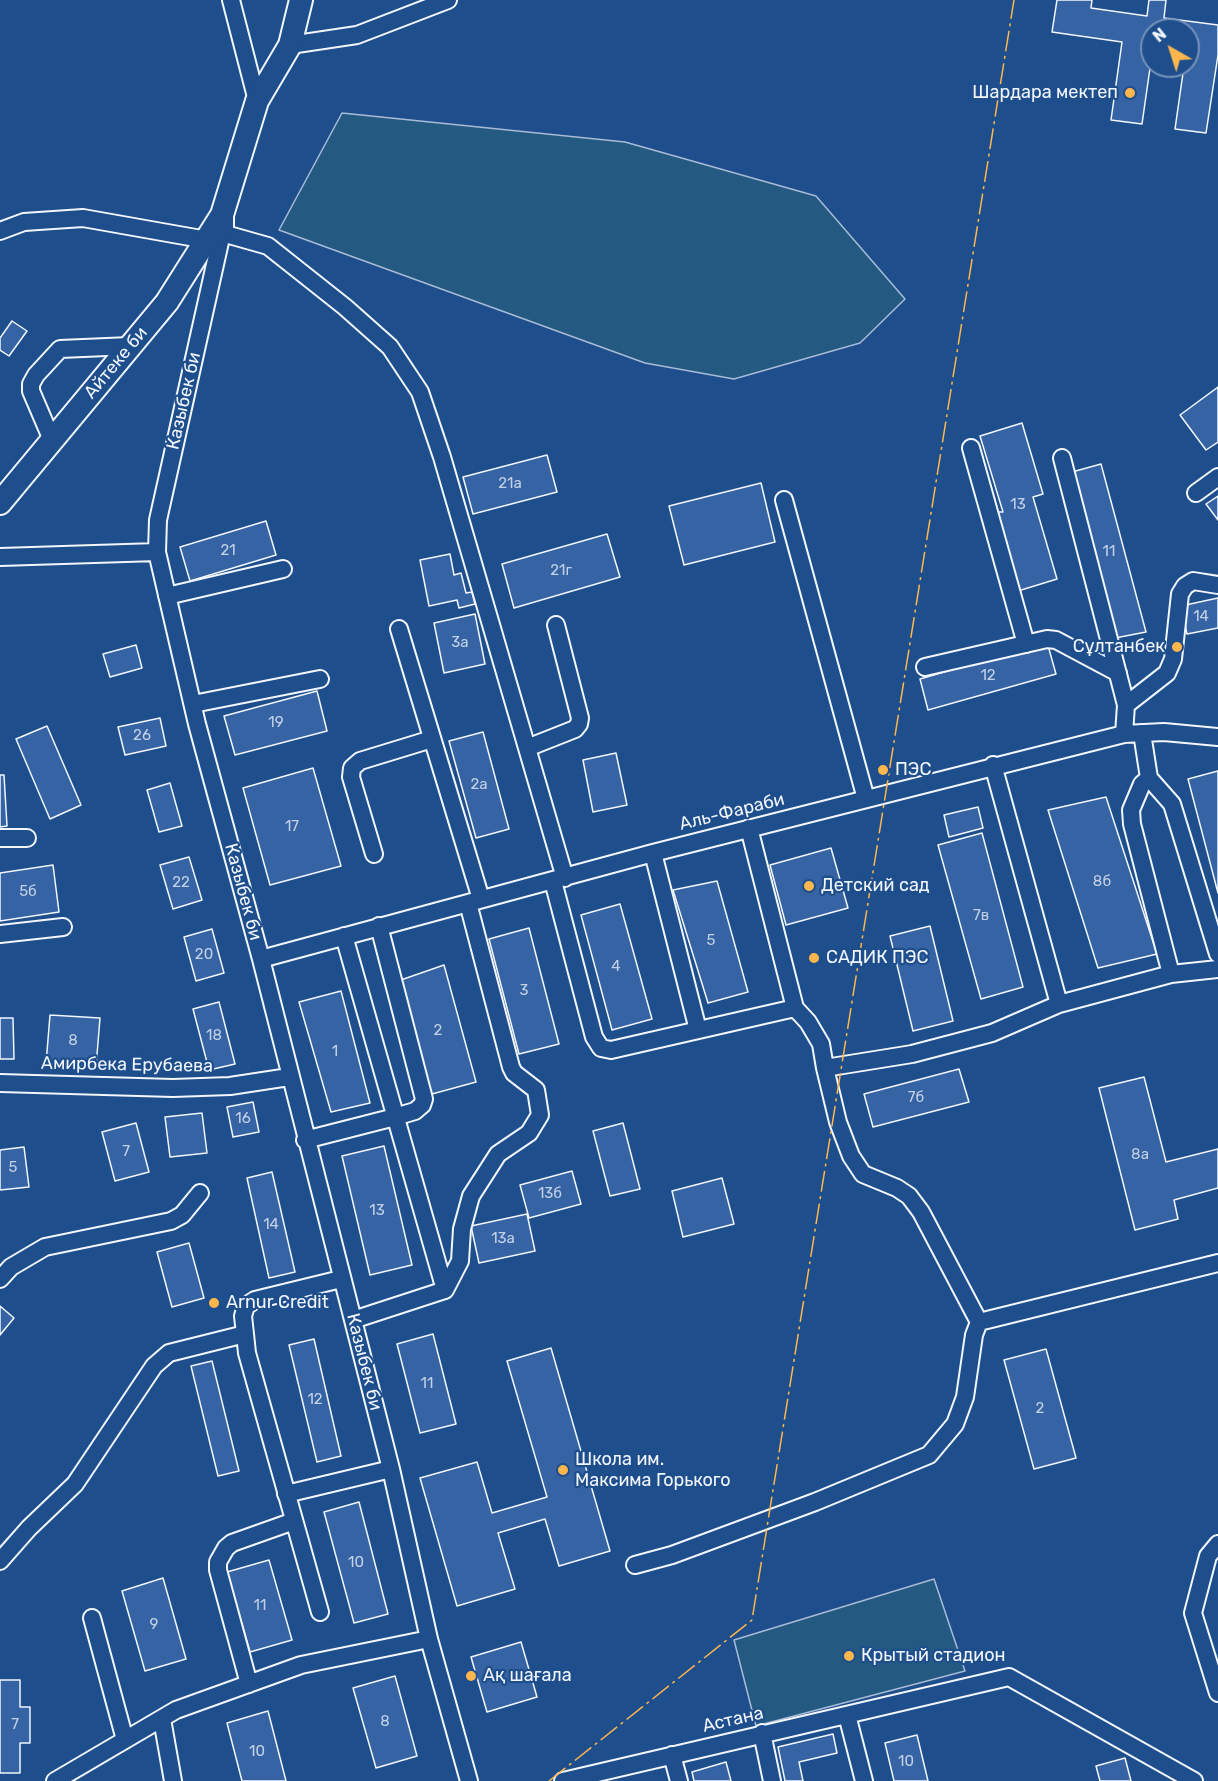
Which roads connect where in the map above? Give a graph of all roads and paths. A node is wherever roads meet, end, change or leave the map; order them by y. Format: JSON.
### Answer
{"nodes":[{"id":1,"x":231,"y":0,"type":"edge"},
{"id":2,"x":302,"y":0,"type":"edge"},
{"id":3,"x":448,"y":0,"type":"edge"},
{"id":4,"x":290,"y":45,"type":"junction"},
{"id":5,"x":257,"y":101,"type":"junction"},
{"id":6,"x":217,"y":229,"type":"junction"},
{"id":7,"x":0,"y":231,"type":"edge"},
{"id":8,"x":130,"y":346,"type":"junction"},
{"id":9,"x":52,"y":440,"type":"junction"},
{"id":10,"x":971,"y":448,"type":"dead end"},
{"id":11,"x":1062,"y":458,"type":"dead end"},
{"id":12,"x":1218,"y":477,"type":"edge"},
{"id":13,"x":1196,"y":493,"type":"dead end"},
{"id":14,"x":784,"y":500,"type":"dead end"},
{"id":15,"x":0,"y":503,"type":"edge"},
{"id":16,"x":157,"y":552,"type":"junction"},
{"id":17,"x":0,"y":557,"type":"edge"},
{"id":18,"x":283,"y":569,"type":"dead end"},
{"id":19,"x":1218,"y":585,"type":"edge"},
{"id":20,"x":167,"y":596,"type":"junction"},
{"id":21,"x":556,"y":625,"type":"dead end"},
{"id":22,"x":399,"y":629,"type":"dead end"},
{"id":23,"x":1026,"y":644,"type":"junction"},
{"id":24,"x":925,"y":667,"type":"dead end"},
{"id":25,"x":1118,"y":673,"type":"junction"},
{"id":26,"x":320,"y":679,"type":"dead end"},
{"id":27,"x":193,"y":704,"type":"junction"},
{"id":28,"x":1126,"y":705,"type":"junction"},
{"id":29,"x":1142,"y":733,"type":"junction"},
{"id":30,"x":1124,"y":734,"type":"junction"},
{"id":31,"x":1218,"y":737,"type":"edge"},
{"id":32,"x":432,"y":739,"type":"junction"},
{"id":33,"x":527,"y":747,"type":"junction"},
{"id":34,"x":993,"y":765,"type":"junction"},
{"id":35,"x":1149,"y":778,"type":"junction"},
{"id":36,"x":866,"y":799,"type":"junction"},
{"id":37,"x":749,"y":828,"type":"junction"},
{"id":38,"x":0,"y":838,"type":"edge"},
{"id":39,"x":27,"y":838,"type":"dead end"},
{"id":40,"x":653,"y":853,"type":"junction"},
{"id":41,"x":374,"y":854,"type":"dead end"},
{"id":42,"x":559,"y":880,"type":"junction"},
{"id":43,"x":475,"y":901,"type":"junction"},
{"id":44,"x":379,"y":926,"type":"junction"},
{"id":45,"x":63,"y":927,"type":"dead end"},
{"id":46,"x":0,"y":934,"type":"edge"},
{"id":47,"x":344,"y":936,"type":"junction"},
{"id":48,"x":1218,"y":954,"type":"edge"},
{"id":49,"x":261,"y":959,"type":"junction"},
{"id":50,"x":1218,"y":969,"type":"edge"},
{"id":51,"x":1171,"y":974,"type":"junction"},
{"id":52,"x":1059,"y":1004,"type":"junction"},
{"id":53,"x":795,"y":1008,"type":"junction"},
{"id":54,"x":698,"y":1030,"type":"junction"},
{"id":55,"x":825,"y":1068,"type":"junction"},
{"id":56,"x":289,"y":1077,"type":"junction"},
{"id":57,"x":0,"y":1083,"type":"edge"},
{"id":58,"x":395,"y":1117,"type":"junction"},
{"id":59,"x":305,"y":1140,"type":"junction"},
{"id":60,"x":200,"y":1193,"type":"dead end"},
{"id":61,"x":1218,"y":1263,"type":"edge"},
{"id":62,"x":0,"y":1279,"type":"edge"},
{"id":63,"x":341,"y":1279,"type":"junction"},
{"id":64,"x":445,"y":1290,"type":"junction"},
{"id":65,"x":353,"y":1320,"type":"junction"},
{"id":66,"x":979,"y":1322,"type":"junction"},
{"id":67,"x":244,"y":1334,"type":"junction"},
{"id":68,"x":391,"y":1468,"type":"junction"},
{"id":69,"x":286,"y":1494,"type":"junction"},
{"id":70,"x":294,"y":1521,"type":"junction"},
{"id":71,"x":1218,"y":1544,"type":"edge"},
{"id":72,"x":0,"y":1562,"type":"edge"},
{"id":73,"x":635,"y":1564,"type":"dead end"},
{"id":74,"x":320,"y":1612,"type":"dead end"},
{"id":75,"x":92,"y":1618,"type":"dead end"},
{"id":76,"x":429,"y":1639,"type":"junction"},
{"id":77,"x":249,"y":1684,"type":"junction"},
{"id":78,"x":1218,"y":1693,"type":"edge"},
{"id":79,"x":847,"y":1715,"type":"junction"},
{"id":80,"x":162,"y":1719,"type":"junction"},
{"id":81,"x":762,"y":1733,"type":"junction"},
{"id":82,"x":125,"y":1740,"type":"junction"},
{"id":83,"x":672,"y":1755,"type":"junction"},
{"id":84,"x":584,"y":1779,"type":"edge"},
{"id":85,"x":55,"y":1781,"type":"edge"},
{"id":86,"x":173,"y":1781,"type":"edge"},
{"id":87,"x":469,"y":1781,"type":"edge"},
{"id":88,"x":563,"y":1781,"type":"edge"},
{"id":89,"x":679,"y":1781,"type":"edge"},
{"id":90,"x":772,"y":1781,"type":"edge"},
{"id":91,"x":864,"y":1781,"type":"edge"},
{"id":92,"x":1194,"y":1781,"type":"edge"}],
"edges":[{"from":1,"to":5,"type":"street"},
{"from":2,"to":4,"type":"street","name":"Казыбек би"},
{"from":3,"to":4,"type":"street"},
{"from":4,"to":5,"type":"street","name":"Казыбек би"},
{"from":5,"to":6,"type":"street","name":"Казыбек би"},
{"from":6,"to":7,"type":"street"},
{"from":6,"to":8,"type":"street","name":"Айтеке би"},
{"from":6,"to":16,"type":"street","name":"Казыбек би"},
{"from":6,"to":33,"type":"street"},
{"from":8,"to":9,"type":"street","name":"Айтеке би"},
{"from":8,"to":9,"type":"street"},
{"from":9,"to":15,"type":"street","name":"Айтеке би"},
{"from":10,"to":23,"type":"street"},
{"from":11,"to":25,"type":"street"},
{"from":12,"to":13,"type":"street"},
{"from":14,"to":36,"type":"street"},
{"from":16,"to":17,"type":"street"},
{"from":16,"to":20,"type":"street","name":"Казыбек би"},
{"from":18,"to":20,"type":"street"},
{"from":19,"to":28,"type":"street"},
{"from":20,"to":27,"type":"street","name":"Казыбек би"},
{"from":21,"to":33,"type":"street"},
{"from":22,"to":32,"type":"street"},
{"from":23,"to":24,"type":"street"},
{"from":23,"to":25,"type":"street"},
{"from":25,"to":28,"type":"street"},
{"from":26,"to":27,"type":"street"},
{"from":27,"to":49,"type":"street","name":"Казыбек би"},
{"from":28,"to":30,"type":"street"},
{"from":29,"to":30,"type":"street","name":"Аль-Фараби"},
{"from":29,"to":31,"type":"street","name":"Аль-Фараби"},
{"from":29,"to":35,"type":"street"},
{"from":30,"to":34,"type":"street","name":"Аль-Фараби"},
{"from":32,"to":41,"type":"street"},
{"from":32,"to":43,"type":"street"},
{"from":33,"to":42,"type":"street"},
{"from":34,"to":36,"type":"street","name":"Аль-Фараби"},
{"from":34,"to":52,"type":"street"},
{"from":35,"to":48,"type":"street"},
{"from":35,"to":51,"type":"street"},
{"from":36,"to":37,"type":"street","name":"Аль-Фараби"},
{"from":37,"to":40,"type":"street","name":"Аль-Фараби"},
{"from":37,"to":53,"type":"street"},
{"from":38,"to":39,"type":"street"},
{"from":40,"to":42,"type":"street","name":"Аль-Фараби"},
{"from":40,"to":54,"type":"street"},
{"from":42,"to":43,"type":"street","name":"Аль-Фараби"},
{"from":42,"to":54,"type":"street"},
{"from":43,"to":44,"type":"street","name":"Аль-Фараби"},
{"from":43,"to":64,"type":"street"},
{"from":44,"to":47,"type":"street","name":"Аль-Фараби"},
{"from":44,"to":58,"type":"street"},
{"from":45,"to":46,"type":"street"},
{"from":47,"to":49,"type":"street","name":"Аль-Фараби"},
{"from":47,"to":58,"type":"street"},
{"from":49,"to":56,"type":"street","name":"Казыбек би"},
{"from":50,"to":51,"type":"street"},
{"from":51,"to":52,"type":"street"},
{"from":52,"to":55,"type":"street"},
{"from":53,"to":54,"type":"street"},
{"from":53,"to":55,"type":"street"},
{"from":55,"to":66,"type":"street"},
{"from":56,"to":57,"type":"street","name":"Амирбека Ерубаева"},
{"from":56,"to":59,"type":"street","name":"Казыбек би"},
{"from":58,"to":59,"type":"street"},
{"from":58,"to":64,"type":"street"},
{"from":59,"to":63,"type":"street","name":"Казыбек би"},
{"from":60,"to":62,"type":"street"},
{"from":61,"to":66,"type":"street"},
{"from":63,"to":65,"type":"street","name":"Казыбек би"},
{"from":63,"to":67,"type":"street"},
{"from":64,"to":65,"type":"street"},
{"from":65,"to":68,"type":"street","name":"Казыбек би"},
{"from":66,"to":73,"type":"street"},
{"from":67,"to":69,"type":"street"},
{"from":67,"to":72,"type":"street"},
{"from":68,"to":69,"type":"street"},
{"from":68,"to":76,"type":"street","name":"Казыбек би"},
{"from":69,"to":70,"type":"street"},
{"from":70,"to":74,"type":"street"},
{"from":70,"to":77,"type":"street"},
{"from":71,"to":78,"type":"street"},
{"from":75,"to":82,"type":"street"},
{"from":76,"to":77,"type":"street"},
{"from":76,"to":87,"type":"street","name":"Казыбек би"},
{"from":77,"to":80,"type":"street"},
{"from":79,"to":81,"type":"street","name":"Астана"},
{"from":79,"to":91,"type":"street"},
{"from":79,"to":92,"type":"street","name":"Астана"},
{"from":80,"to":82,"type":"street"},
{"from":80,"to":86,"type":"street"},
{"from":81,"to":83,"type":"street","name":"Астана"},
{"from":81,"to":90,"type":"street"},
{"from":82,"to":85,"type":"street"},
{"from":83,"to":84,"type":"street","name":"Астана"},
{"from":83,"to":89,"type":"street"},
{"from":84,"to":88,"type":"street","name":"Астана"}]}
